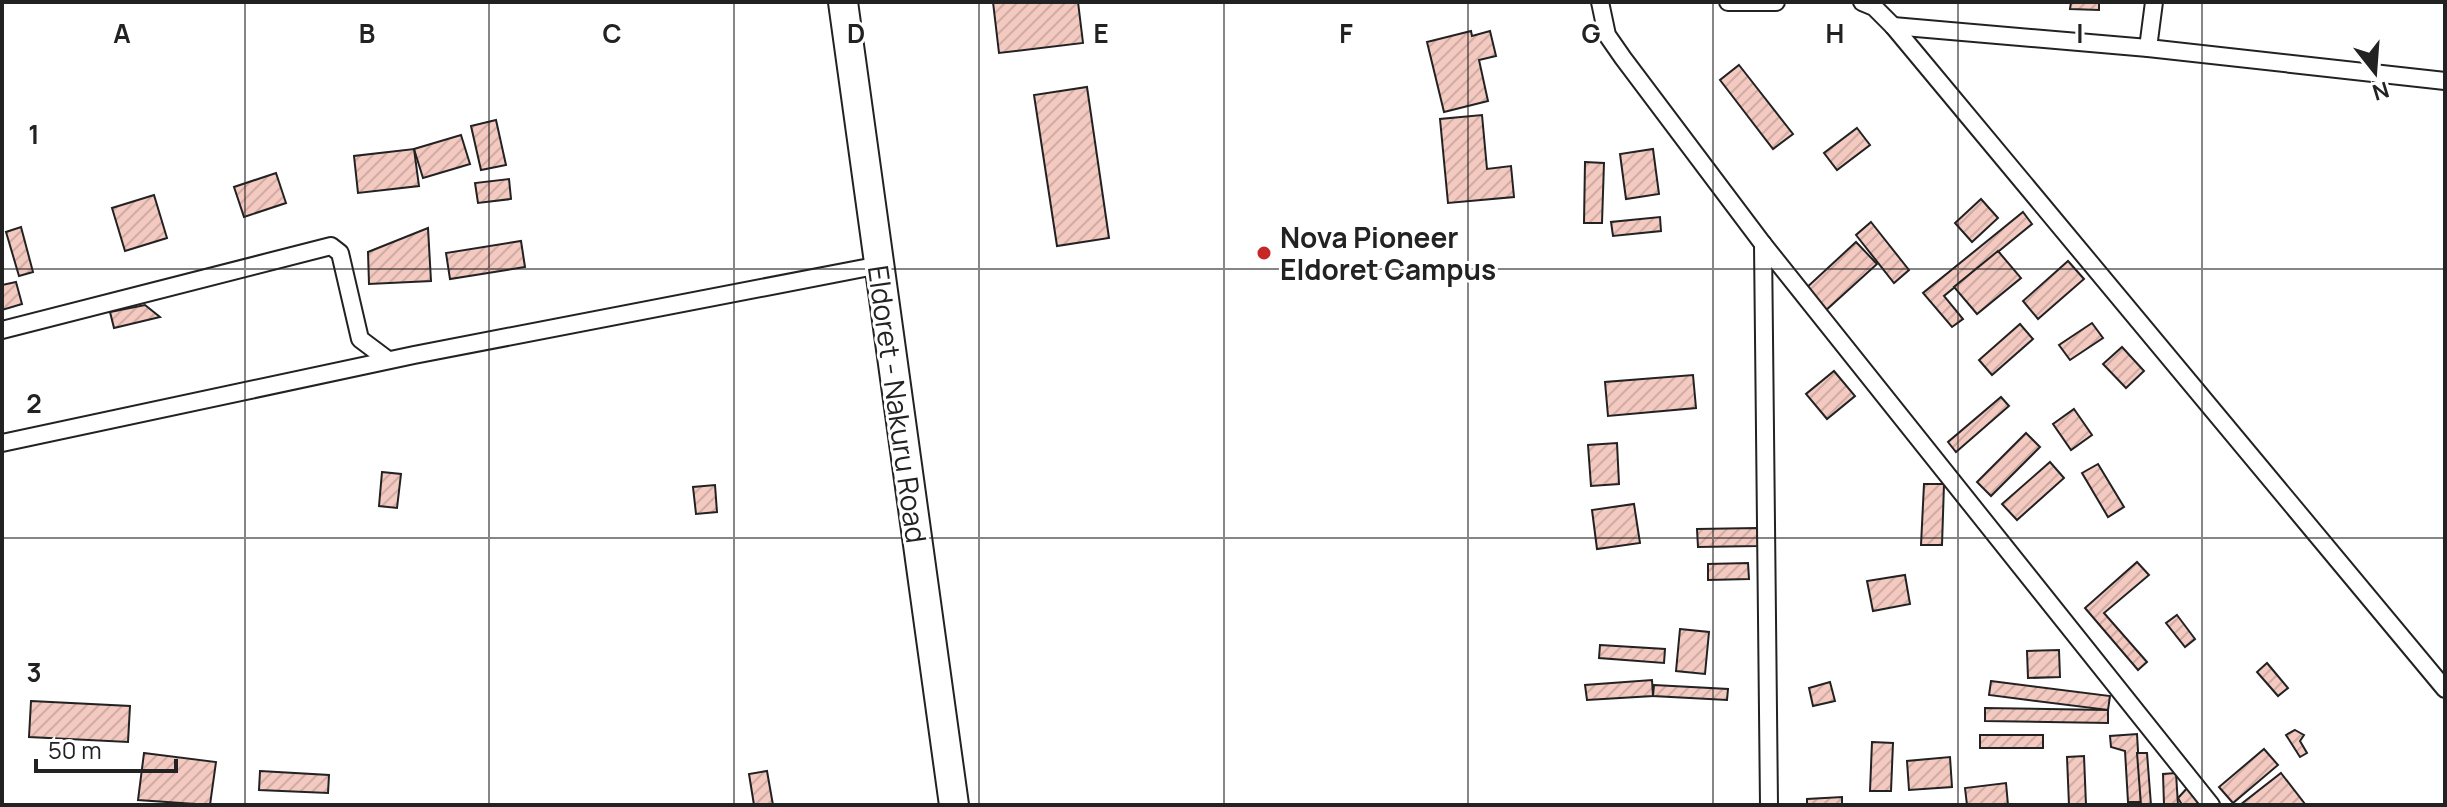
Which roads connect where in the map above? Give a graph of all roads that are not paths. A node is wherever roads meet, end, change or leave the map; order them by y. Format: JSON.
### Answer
{"nodes":[{"id":1,"x":843,"y":2,"type":"edge"},
{"id":2,"x":1600,"y":2,"type":"edge"},
{"id":3,"x":1728,"y":2,"type":"edge"},
{"id":4,"x":1776,"y":2,"type":"edge"},
{"id":5,"x":1862,"y":2,"type":"edge"},
{"id":6,"x":2154,"y":2,"type":"edge"},
{"id":7,"x":1893,"y":26,"type":"junction"},
{"id":8,"x":2148,"y":48,"type":"junction"},
{"id":9,"x":2445,"y":81,"type":"edge"},
{"id":10,"x":1763,"y":244,"type":"junction"},
{"id":11,"x":880,"y":265,"type":"junction"},
{"id":12,"x":2,"y":330,"type":"edge"},
{"id":13,"x":388,"y":360,"type":"junction"},
{"id":14,"x":2,"y":443,"type":"edge"},
{"id":15,"x":2445,"y":689,"type":"edge"},
{"id":16,"x":954,"y":805,"type":"edge"},
{"id":17,"x":1769,"y":805,"type":"edge"},
{"id":18,"x":2211,"y":805,"type":"edge"}],
"edges":[{"from":1,"to":11,"type":"highway","name":"Eldoret - Nakuru Road"},
{"from":2,"to":10,"type":"street"},
{"from":3,"to":4,"type":"street"},
{"from":5,"to":7,"type":"street"},
{"from":6,"to":8,"type":"street"},
{"from":7,"to":8,"type":"street"},
{"from":7,"to":15,"type":"street"},
{"from":8,"to":9,"type":"street"},
{"from":10,"to":17,"type":"street"},
{"from":10,"to":18,"type":"street"},
{"from":11,"to":13,"type":"street"},
{"from":11,"to":16,"type":"highway","name":"Eldoret - Nakuru Road"},
{"from":12,"to":13,"type":"street"},
{"from":13,"to":14,"type":"street"}]}
